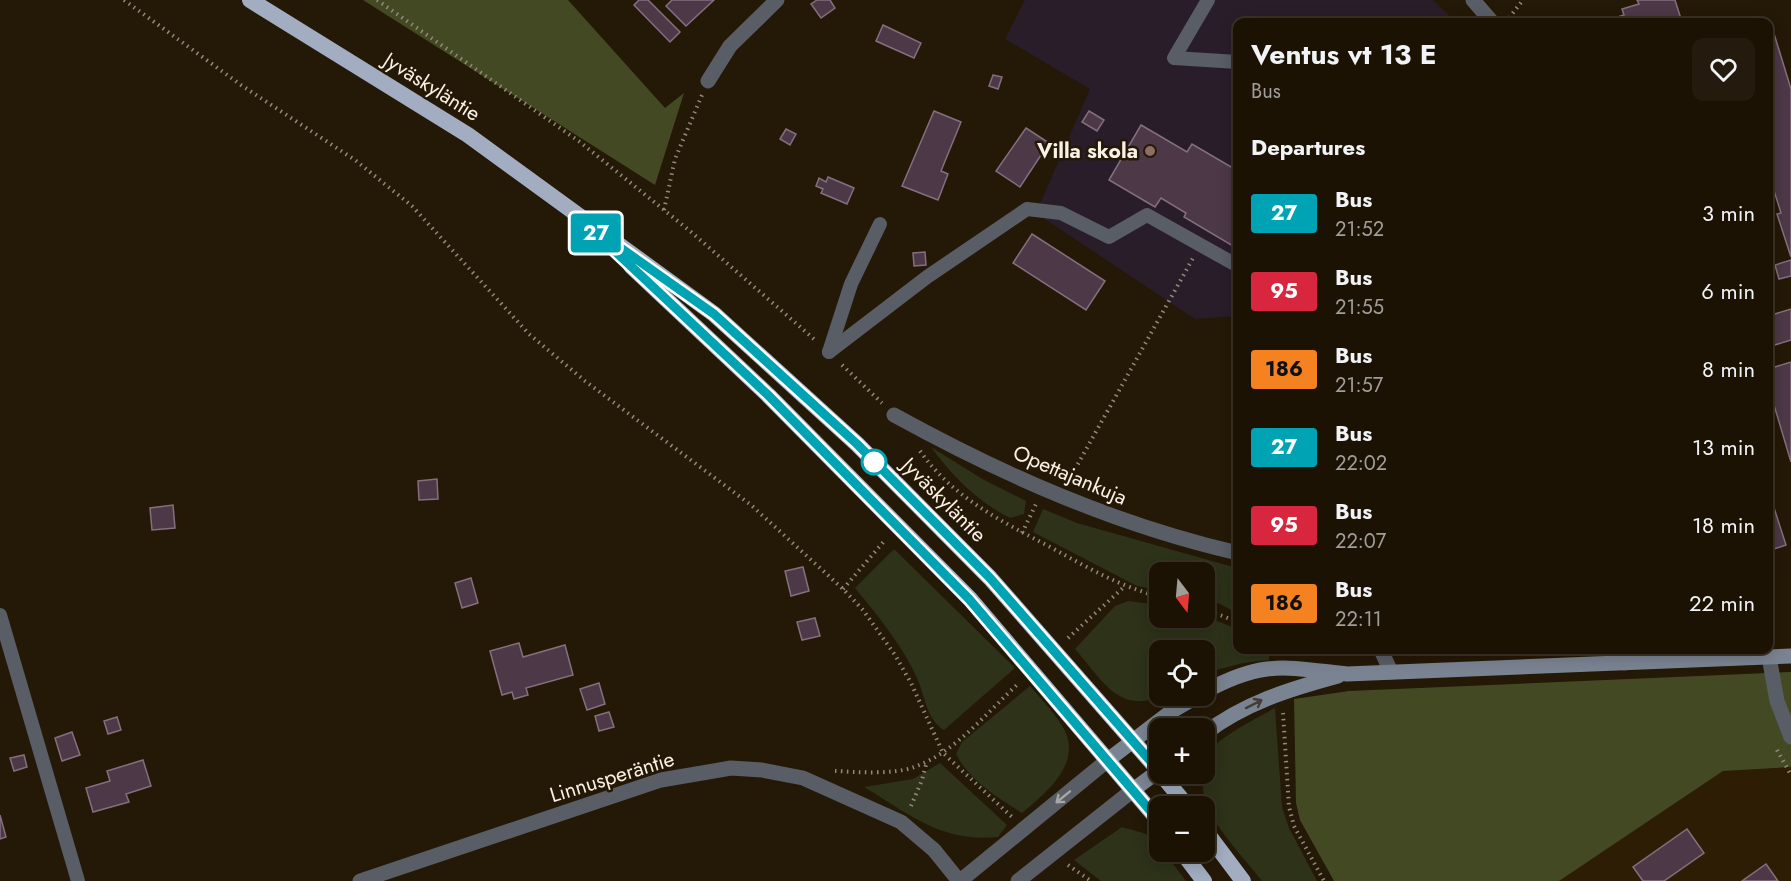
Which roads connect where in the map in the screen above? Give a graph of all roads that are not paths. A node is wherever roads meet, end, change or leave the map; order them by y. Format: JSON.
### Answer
{"nodes":[{"id":1,"x":250,"y":0,"type":"edge"},
{"id":2,"x":777,"y":0,"type":"edge"},
{"id":3,"x":1208,"y":0,"type":"edge"},
{"id":4,"x":1479,"y":3,"type":"edge"},
{"id":5,"x":1489,"y":18,"type":"edge"},
{"id":6,"x":1233,"y":62,"type":"edge"},
{"id":7,"x":708,"y":81,"type":"road end"},
{"id":8,"x":584,"y":222,"type":"junction"},
{"id":9,"x":880,"y":224,"type":"dead end"},
{"id":10,"x":1233,"y":263,"type":"edge"},
{"id":11,"x":894,"y":415,"type":"road end"},
{"id":12,"x":1233,"y":552,"type":"edge"},
{"id":13,"x":0,"y":615,"type":"edge"},
{"id":14,"x":1383,"y":654,"type":"edge"},
{"id":15,"x":1626,"y":656,"type":"edge"},
{"id":16,"x":1791,"y":656,"type":"edge"},
{"id":17,"x":1769,"y":657,"type":"junction"},
{"id":18,"x":1391,"y":672,"type":"junction"},
{"id":19,"x":1347,"y":674,"type":"junction"},
{"id":20,"x":1215,"y":688,"type":"edge"},
{"id":21,"x":1181,"y":706,"type":"edge"},
{"id":22,"x":1215,"y":726,"type":"edge"},
{"id":23,"x":1791,"y":737,"type":"edge"},
{"id":24,"x":1133,"y":740,"type":"junction"},
{"id":25,"x":1149,"y":759,"type":"edge"},
{"id":26,"x":1108,"y":760,"type":"junction"},
{"id":27,"x":1149,"y":779,"type":"edge"},
{"id":28,"x":1170,"y":784,"type":"edge"},
{"id":29,"x":1133,"y":790,"type":"junction"},
{"id":30,"x":1179,"y":796,"type":"edge"},
{"id":31,"x":1149,"y":809,"type":"edge"},
{"id":32,"x":1215,"y":844,"type":"edge"},
{"id":33,"x":1190,"y":862,"type":"edge"},
{"id":34,"x":78,"y":881,"type":"edge"},
{"id":35,"x":360,"y":881,"type":"edge"},
{"id":36,"x":959,"y":881,"type":"edge"},
{"id":37,"x":1018,"y":881,"type":"edge"},
{"id":38,"x":1204,"y":881,"type":"edge"},
{"id":39,"x":1243,"y":881,"type":"edge"}],
"edges":[{"from":1,"to":8,"type":"highway","name":"Jyväskyläntie"},
{"from":2,"to":7,"type":"street"},
{"from":3,"to":6,"type":"lane"},
{"from":4,"to":5,"type":"street"},
{"from":8,"to":24,"type":"highway","name":"Jyväskyläntie"},
{"from":8,"to":26,"type":"highway","name":"Jyväskyläntie"},
{"from":9,"to":10,"type":"lane"},
{"from":11,"to":12,"type":"street","name":"Opettajankuja"},
{"from":13,"to":34,"type":"lane"},
{"from":14,"to":18,"type":"street"},
{"from":15,"to":17,"type":"main road"},
{"from":15,"to":18,"type":"main road"},
{"from":16,"to":17,"type":"main road"},
{"from":17,"to":23,"type":"street"},
{"from":18,"to":19,"type":"main road"},
{"from":19,"to":20,"type":"main road"},
{"from":22,"to":19,"type":"main road","one_way":true},
{"from":21,"to":24,"type":"main road"},
{"from":24,"to":25,"type":"highway","name":"Jyväskyläntie"},
{"from":24,"to":26,"type":"main road"},
{"from":26,"to":29,"type":"highway","name":"Jyväskyläntie"},
{"from":26,"to":36,"type":"street","name":"Linnusperäntie","one_way":true},
{"from":27,"to":29,"type":"main road"},
{"from":28,"to":30,"type":"highway","name":"Jyväskyläntie"},
{"from":29,"to":31,"type":"highway","name":"Jyväskyläntie"},
{"from":29,"to":37,"type":"street"},
{"from":32,"to":39,"type":"highway"},
{"from":33,"to":38,"type":"highway"},
{"from":35,"to":36,"type":"street","name":"Linnusperäntie"}]}
